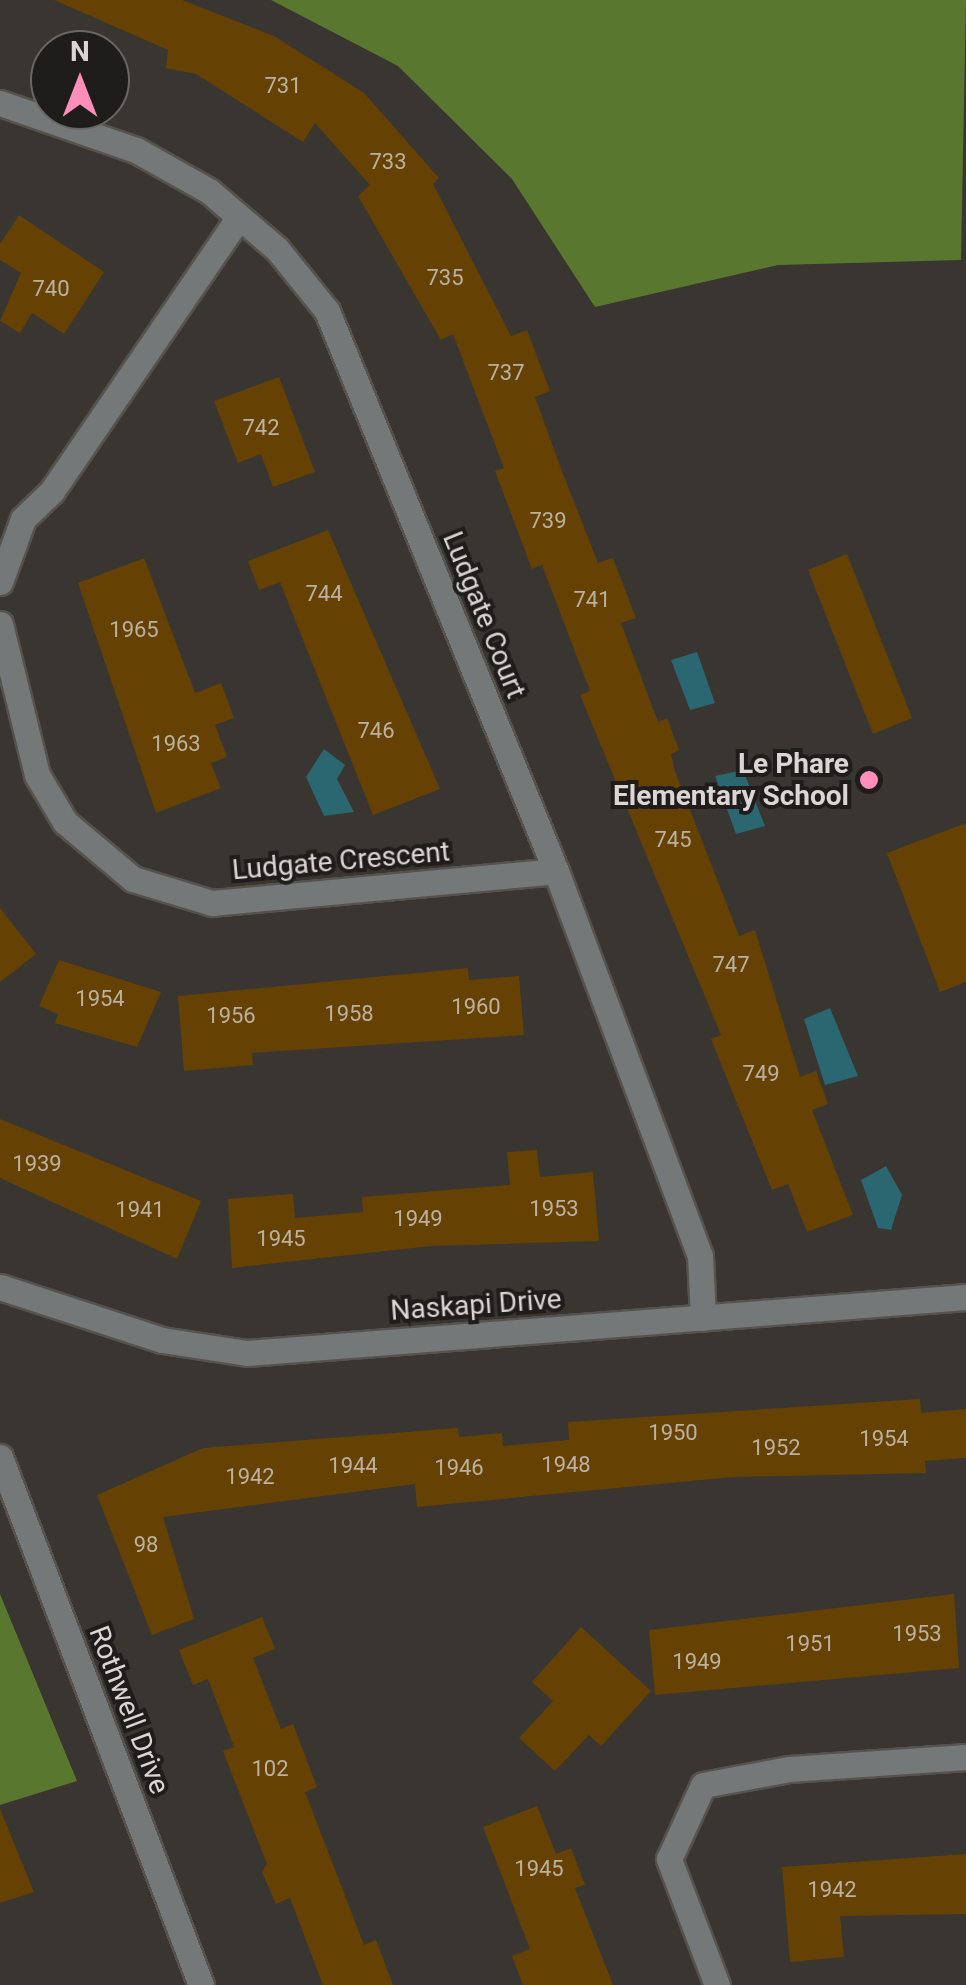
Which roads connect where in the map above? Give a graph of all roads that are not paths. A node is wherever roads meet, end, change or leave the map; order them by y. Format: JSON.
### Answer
{"nodes":[{"id":1,"x":0,"y":103,"type":"edge"},
{"id":2,"x":237,"y":220,"type":"junction"},
{"id":3,"x":0,"y":582,"type":"edge"},
{"id":4,"x":0,"y":624,"type":"edge"},
{"id":5,"x":556,"y":871,"type":"junction"},
{"id":6,"x":0,"y":1288,"type":"edge"},
{"id":7,"x":966,"y":1297,"type":"edge"},
{"id":8,"x":703,"y":1318,"type":"junction"},
{"id":9,"x":0,"y":1456,"type":"edge"},
{"id":10,"x":966,"y":1757,"type":"edge"},
{"id":11,"x":201,"y":1985,"type":"edge"},
{"id":12,"x":716,"y":1985,"type":"edge"}],
"edges":[{"from":1,"to":2,"type":"street","name":"Ludgate Court"},
{"from":2,"to":3,"type":"street"},
{"from":2,"to":5,"type":"street","name":"Ludgate Court"},
{"from":4,"to":5,"type":"street","name":"Ludgate Crescent"},
{"from":5,"to":8,"type":"street","name":"Ludgate Court"},
{"from":6,"to":8,"type":"street","name":"Naskapi Drive"},
{"from":7,"to":8,"type":"street","name":"Naskapi Drive"},
{"from":9,"to":11,"type":"street","name":"Rothwell Drive"},
{"from":10,"to":12,"type":"street"}]}
